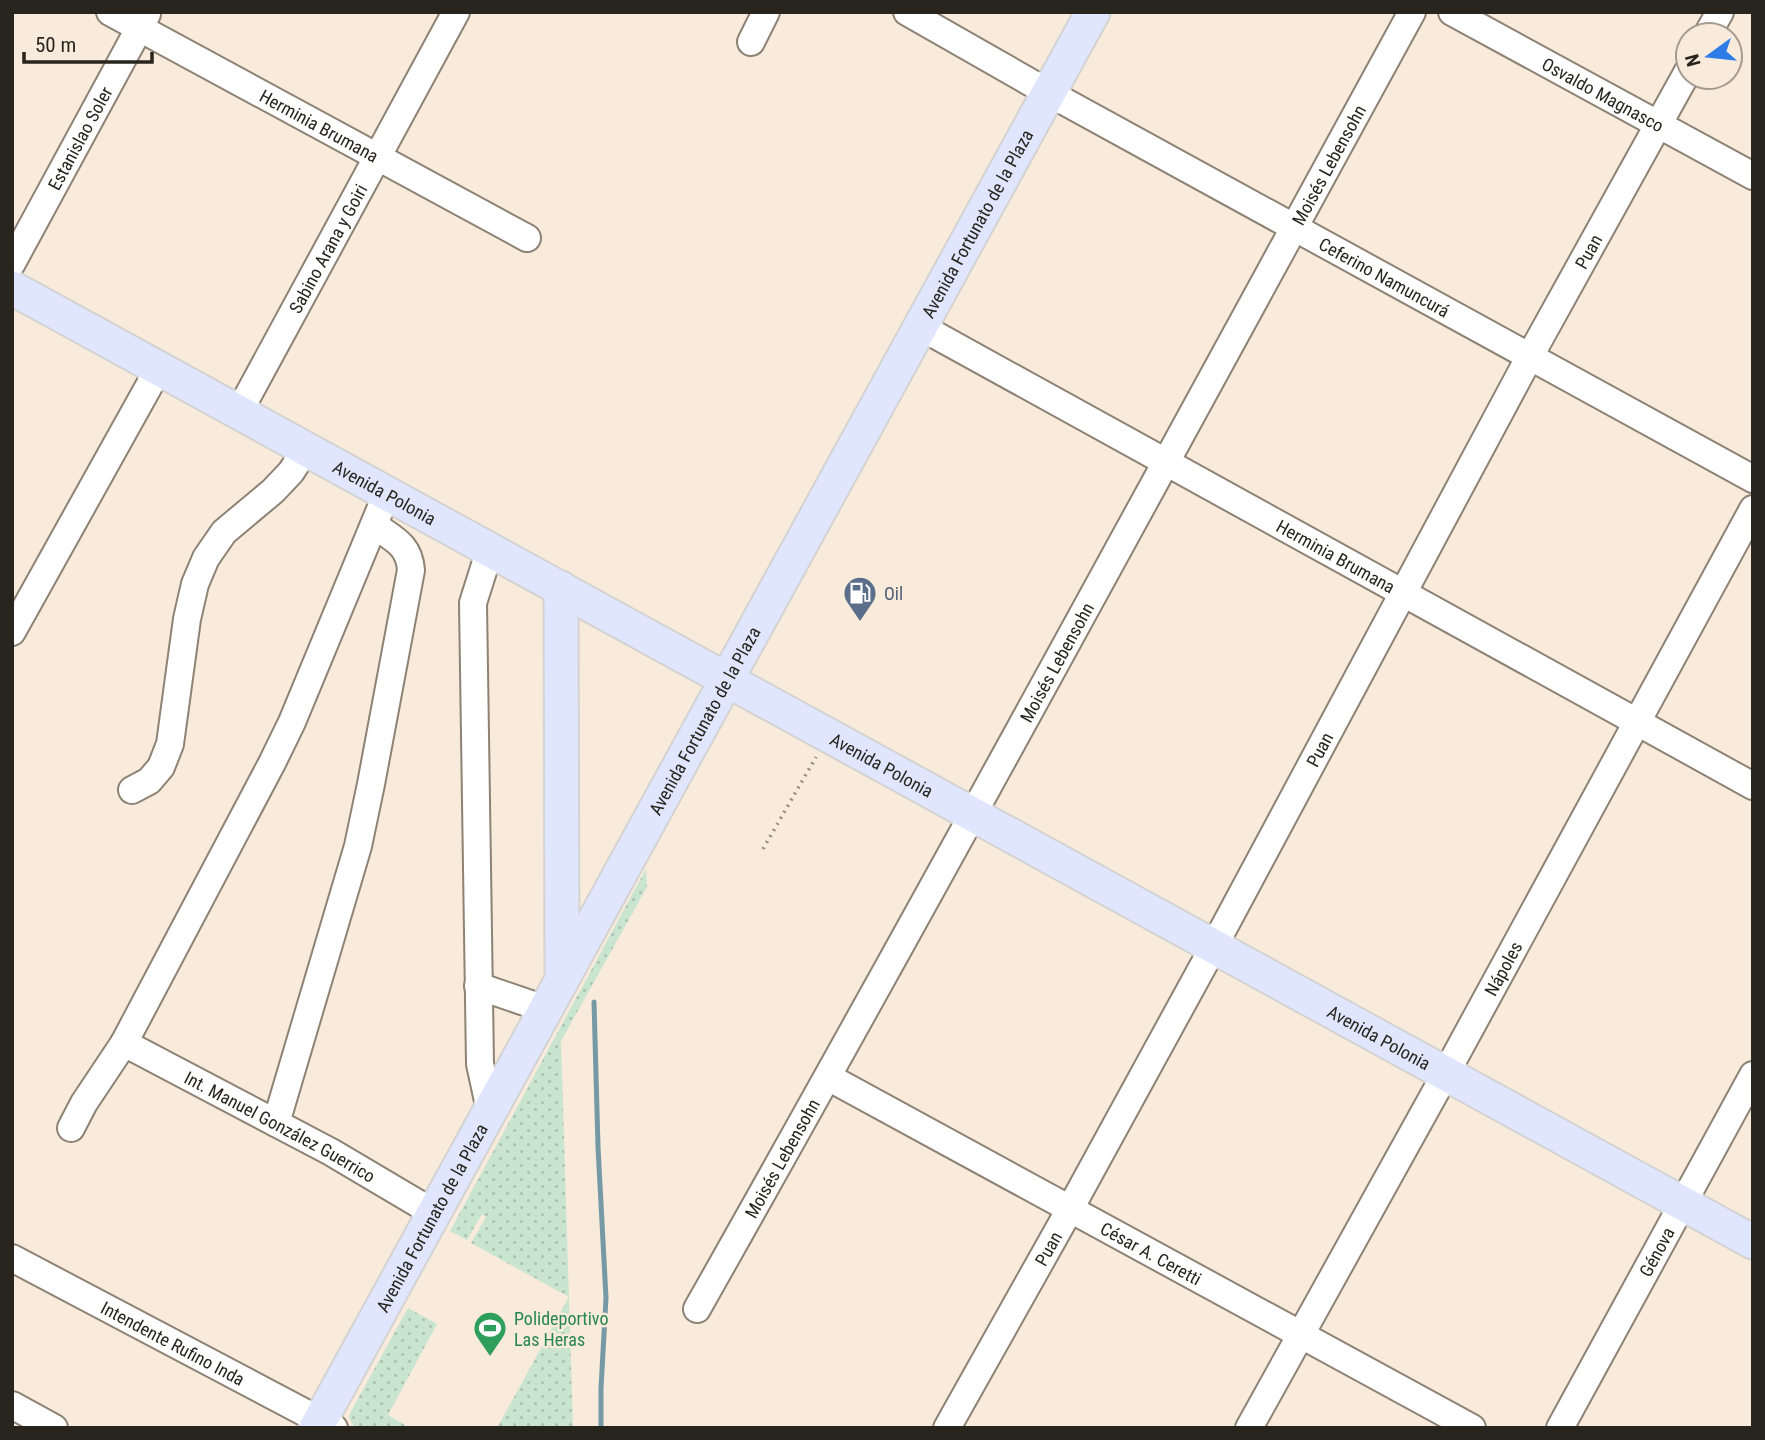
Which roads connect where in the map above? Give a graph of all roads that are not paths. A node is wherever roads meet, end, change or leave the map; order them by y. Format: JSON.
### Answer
{"nodes":[{"id":1,"x":110,"y":12,"type":"edge"},
{"id":2,"x":456,"y":12,"type":"edge"},
{"id":3,"x":766,"y":12,"type":"edge"},
{"id":4,"x":907,"y":12,"type":"edge"},
{"id":5,"x":1093,"y":12,"type":"edge"},
{"id":6,"x":1412,"y":12,"type":"edge"},
{"id":7,"x":1452,"y":12,"type":"edge"},
{"id":8,"x":143,"y":20,"type":"edge"},
{"id":9,"x":751,"y":42,"type":"dead end"},
{"id":10,"x":1677,"y":91,"type":"edge"},
{"id":11,"x":1049,"y":93,"type":"junction"},
{"id":12,"x":1659,"y":125,"type":"junction"},
{"id":13,"x":377,"y":157,"type":"junction"},
{"id":14,"x":1753,"y":176,"type":"edge"},
{"id":15,"x":1294,"y":227,"type":"junction"},
{"id":16,"x":527,"y":237,"type":"dead end"},
{"id":17,"x":12,"y":263,"type":"edge"},
{"id":18,"x":12,"y":288,"type":"edge"},
{"id":19,"x":921,"y":327,"type":"junction"},
{"id":20,"x":1530,"y":356,"type":"junction"},
{"id":21,"x":159,"y":368,"type":"junction"},
{"id":22,"x":239,"y":412,"type":"junction"},
{"id":23,"x":306,"y":449,"type":"junction"},
{"id":24,"x":1165,"y":463,"type":"junction"},
{"id":25,"x":1753,"y":479,"type":"edge"},
{"id":26,"x":387,"y":493,"type":"junction"},
{"id":27,"x":1753,"y":509,"type":"edge"},
{"id":28,"x":374,"y":525,"type":"junction"},
{"id":29,"x":490,"y":549,"type":"junction"},
{"id":30,"x":561,"y":588,"type":"junction"},
{"id":31,"x":1402,"y":593,"type":"junction"},
{"id":32,"x":12,"y":632,"type":"edge"},
{"id":33,"x":726,"y":678,"type":"junction"},
{"id":34,"x":1636,"y":722,"type":"junction"},
{"id":35,"x":1753,"y":786,"type":"edge"},
{"id":36,"x":132,"y":790,"type":"dead end"},
{"id":37,"x":974,"y":814,"type":"junction"},
{"id":38,"x":1214,"y":946,"type":"junction"},
{"id":39,"x":562,"y":978,"type":"junction"},
{"id":40,"x":478,"y":986,"type":"junction"},
{"id":41,"x":545,"y":1009,"type":"junction"},
{"id":42,"x":124,"y":1043,"type":"junction"},
{"id":43,"x":1446,"y":1073,"type":"junction"},
{"id":44,"x":1753,"y":1075,"type":"edge"},
{"id":45,"x":828,"y":1077,"type":"junction"},
{"id":46,"x":490,"y":1110,"type":"junction"},
{"id":47,"x":276,"y":1123,"type":"junction"},
{"id":48,"x":71,"y":1128,"type":"dead end"},
{"id":49,"x":1683,"y":1204,"type":"junction"},
{"id":50,"x":1070,"y":1209,"type":"junction"},
{"id":51,"x":433,"y":1213,"type":"junction"},
{"id":52,"x":1753,"y":1242,"type":"edge"},
{"id":53,"x":12,"y":1258,"type":"edge"},
{"id":54,"x":697,"y":1309,"type":"dead end"},
{"id":55,"x":1301,"y":1335,"type":"junction"},
{"id":56,"x":12,"y":1405,"type":"edge"},
{"id":57,"x":323,"y":1425,"type":"edge"},
{"id":58,"x":54,"y":1428,"type":"edge"},
{"id":59,"x":947,"y":1428,"type":"edge"},
{"id":60,"x":1249,"y":1428,"type":"edge"},
{"id":61,"x":1472,"y":1428,"type":"edge"},
{"id":62,"x":1560,"y":1428,"type":"edge"}],
"edges":[{"from":1,"to":8,"type":"street","name":"Herminia Brumana"},
{"from":2,"to":13,"type":"street","name":"Sabino Arana y Goiri"},
{"from":3,"to":9,"type":"street"},
{"from":4,"to":11,"type":"street","name":"Ceferino Namuncurá"},
{"from":5,"to":11,"type":"main road","name":"Avenida Fortunato de la Plaza"},
{"from":6,"to":15,"type":"street","name":"Moisés Lebensohn"},
{"from":7,"to":12,"type":"street","name":"Osvaldo Magnasco"},
{"from":8,"to":13,"type":"street","name":"Herminia Brumana"},
{"from":8,"to":17,"type":"street","name":"Estanislao Soler"},
{"from":10,"to":12,"type":"street","name":"Puan"},
{"from":11,"to":15,"type":"street","name":"Ceferino Namuncurá"},
{"from":11,"to":19,"type":"main road","name":"Avenida Fortunato de la Plaza"},
{"from":12,"to":14,"type":"street","name":"Osvaldo Magnasco"},
{"from":12,"to":20,"type":"street","name":"Puan"},
{"from":13,"to":16,"type":"street","name":"Herminia Brumana"},
{"from":13,"to":22,"type":"street","name":"Sabino Arana y Goiri"},
{"from":15,"to":20,"type":"street","name":"Ceferino Namuncurá"},
{"from":15,"to":24,"type":"street","name":"Moisés Lebensohn"},
{"from":18,"to":21,"type":"main road","name":"Avenida Polonia"},
{"from":19,"to":24,"type":"street","name":"Herminia Brumana"},
{"from":19,"to":33,"type":"main road","name":"Avenida Fortunato de la Plaza"},
{"from":20,"to":25,"type":"street","name":"Ceferino Namuncurá"},
{"from":20,"to":31,"type":"street","name":"Puan"},
{"from":21,"to":22,"type":"main road","name":"Avenida Polonia"},
{"from":21,"to":32,"type":"street"},
{"from":22,"to":23,"type":"main road","name":"Avenida Polonia"},
{"from":23,"to":26,"type":"main road","name":"Avenida Polonia"},
{"from":23,"to":36,"type":"street"},
{"from":24,"to":31,"type":"street","name":"Herminia Brumana"},
{"from":24,"to":37,"type":"street","name":"Moisés Lebensohn"},
{"from":26,"to":28,"type":"street"},
{"from":26,"to":29,"type":"main road","name":"Avenida Polonia"},
{"from":27,"to":34,"type":"street","name":"Nápoles"},
{"from":28,"to":42,"type":"street"},
{"from":28,"to":47,"type":"street"},
{"from":29,"to":30,"type":"main road","name":"Avenida Polonia"},
{"from":29,"to":40,"type":"street"},
{"from":30,"to":33,"type":"main road","name":"Avenida Polonia"},
{"from":30,"to":39,"type":"main road"},
{"from":31,"to":34,"type":"street","name":"Herminia Brumana"},
{"from":31,"to":38,"type":"street","name":"Puan"},
{"from":33,"to":37,"type":"main road","name":"Avenida Polonia"},
{"from":33,"to":39,"type":"main road","name":"Avenida Fortunato de la Plaza"},
{"from":34,"to":35,"type":"street","name":"Herminia Brumana"},
{"from":34,"to":43,"type":"street","name":"Nápoles"},
{"from":37,"to":38,"type":"main road","name":"Avenida Polonia"},
{"from":37,"to":45,"type":"street","name":"Moisés Lebensohn"},
{"from":38,"to":43,"type":"main road","name":"Avenida Polonia"},
{"from":38,"to":50,"type":"street","name":"Puan"},
{"from":39,"to":41,"type":"main road","name":"Avenida Fortunato de la Plaza"},
{"from":40,"to":41,"type":"street"},
{"from":40,"to":46,"type":"street"},
{"from":41,"to":46,"type":"main road","name":"Avenida Fortunato de la Plaza"},
{"from":42,"to":47,"type":"street","name":"Int. Manuel González Guerrico"},
{"from":42,"to":48,"type":"street"},
{"from":43,"to":49,"type":"main road","name":"Avenida Polonia"},
{"from":43,"to":55,"type":"street","name":"Nápoles"},
{"from":44,"to":49,"type":"street","name":"Génova"},
{"from":45,"to":50,"type":"street","name":"César A. Ceretti"},
{"from":45,"to":54,"type":"street","name":"Moisés Lebensohn"},
{"from":46,"to":51,"type":"main road","name":"Avenida Fortunato de la Plaza"},
{"from":47,"to":51,"type":"street","name":"Int. Manuel González Guerrico"},
{"from":49,"to":52,"type":"main road","name":"Avenida Polonia"},
{"from":49,"to":62,"type":"street","name":"Génova"},
{"from":50,"to":55,"type":"street","name":"César A. Ceretti"},
{"from":50,"to":59,"type":"street","name":"Puan"},
{"from":51,"to":57,"type":"main road","name":"Avenida Fortunato de la Plaza"},
{"from":53,"to":57,"type":"street","name":"Intendente Rufino Inda"},
{"from":55,"to":60,"type":"street","name":"Nápoles"},
{"from":55,"to":61,"type":"street","name":"César A. Ceretti"},
{"from":56,"to":58,"type":"street"}]}
